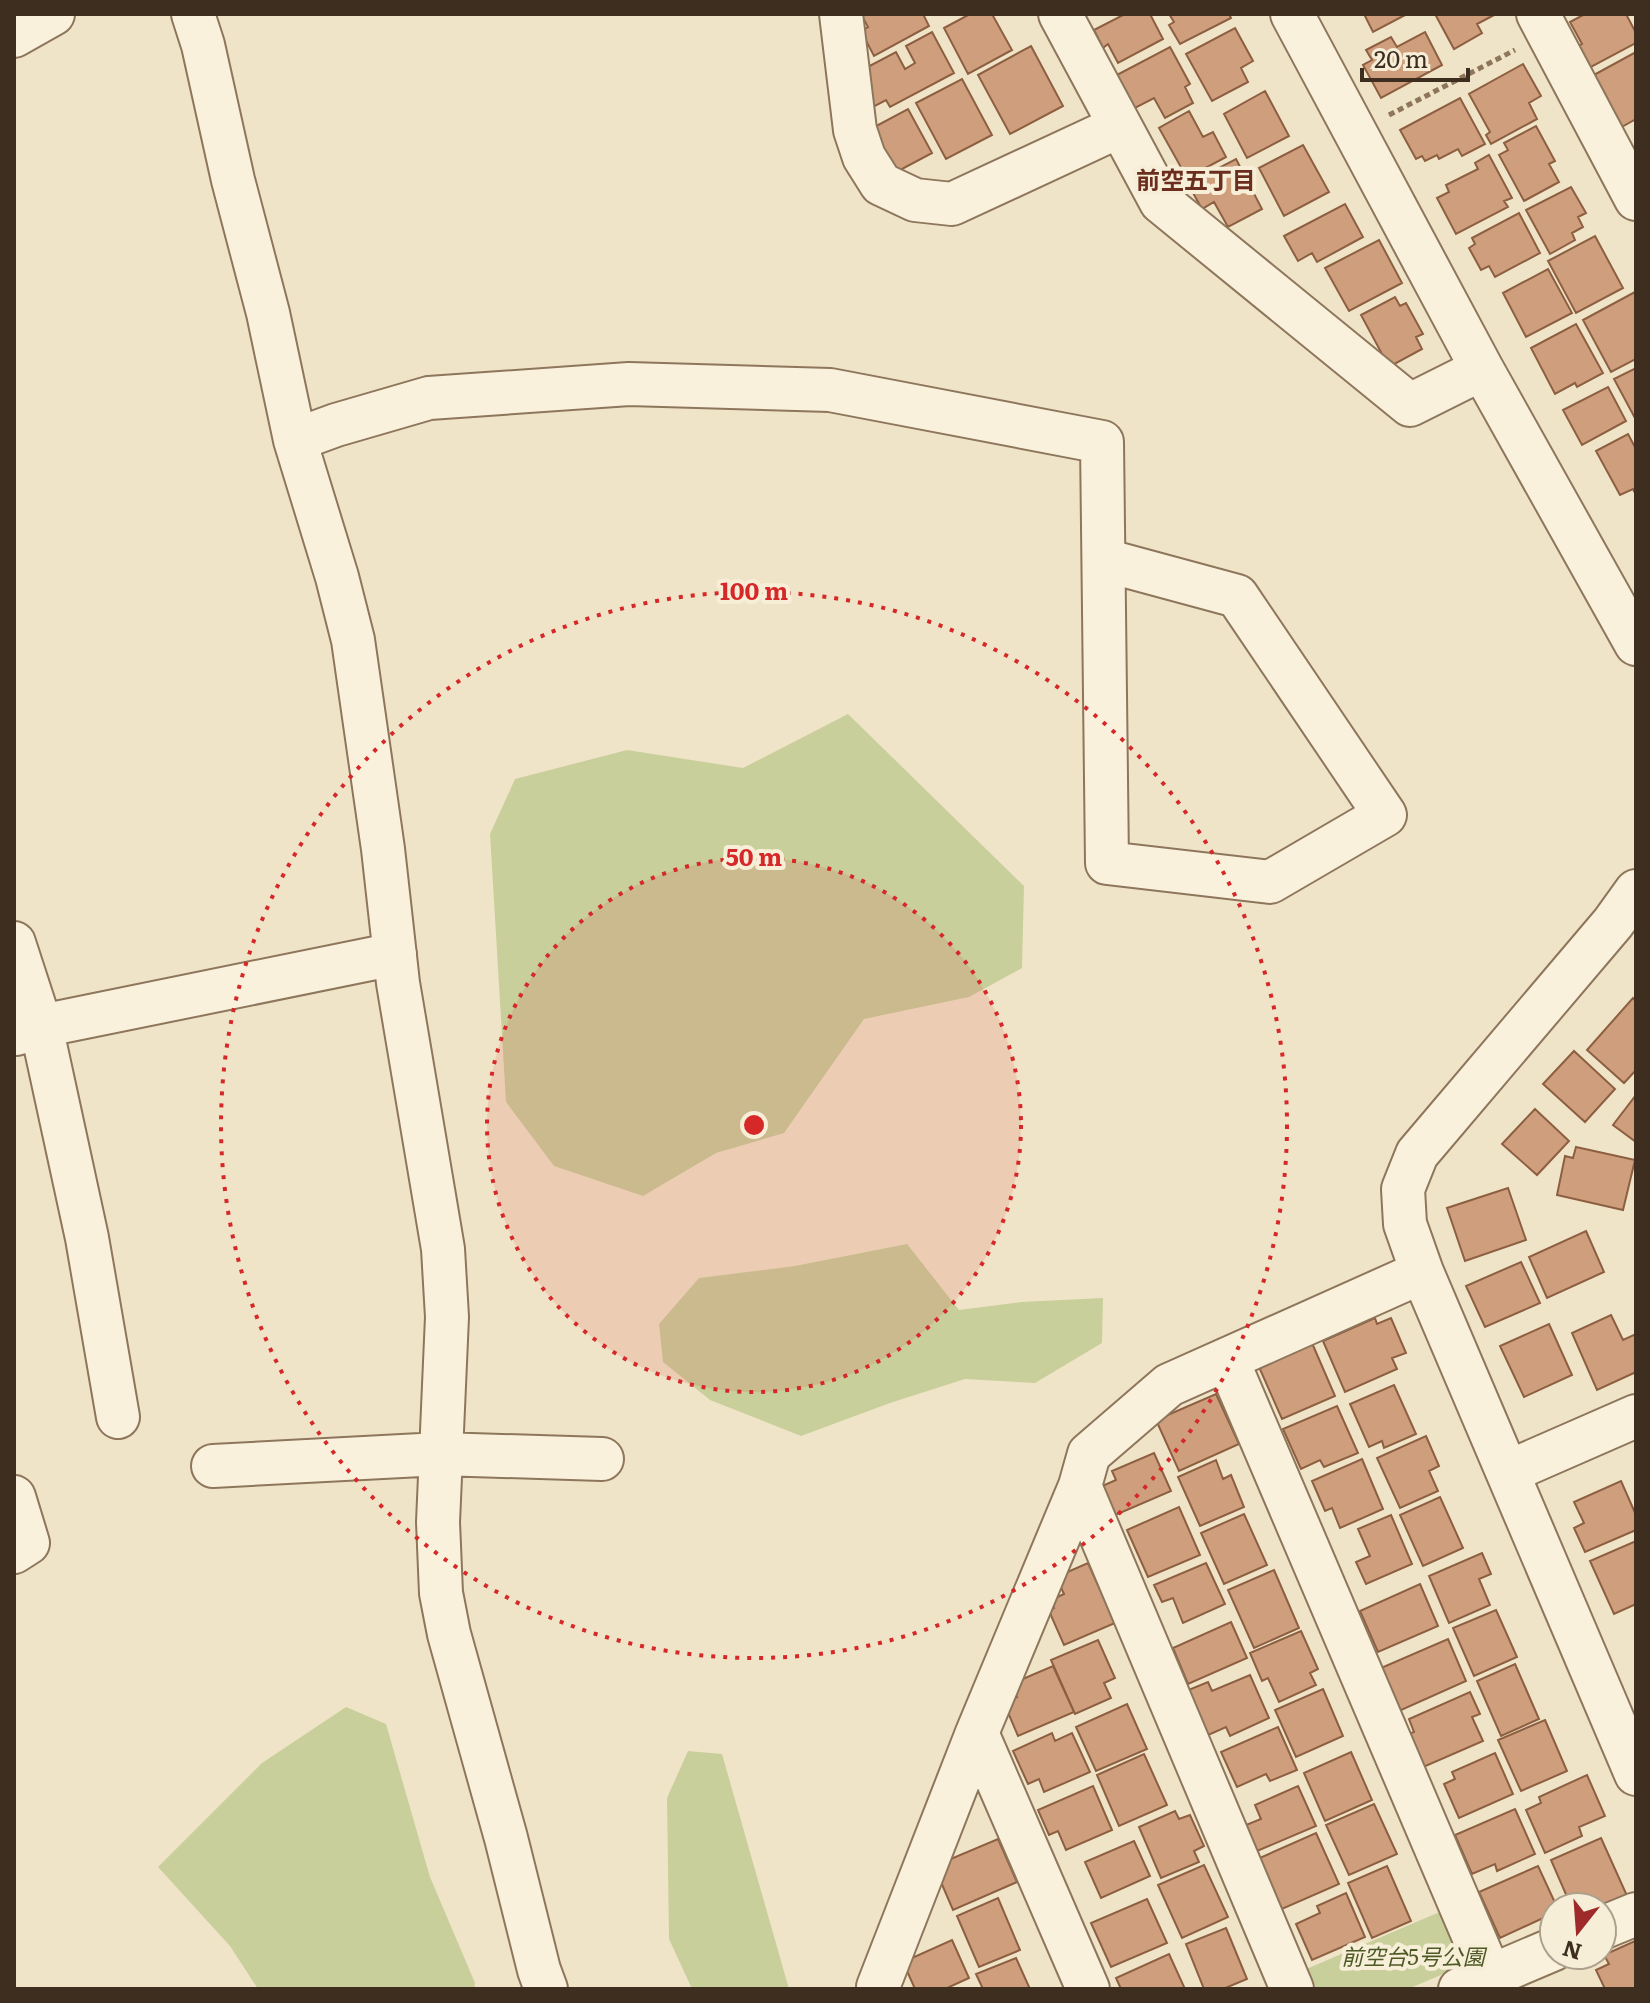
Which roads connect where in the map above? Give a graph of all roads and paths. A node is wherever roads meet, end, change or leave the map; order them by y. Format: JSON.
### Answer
{"nodes":[{"id":1,"x":53,"y":14,"type":"edge"},
{"id":2,"x":193,"y":14,"type":"edge"},
{"id":3,"x":841,"y":14,"type":"edge"},
{"id":4,"x":1060,"y":14,"type":"edge"},
{"id":5,"x":1292,"y":14,"type":"edge"},
{"id":6,"x":1538,"y":14,"type":"edge"},
{"id":7,"x":14,"y":36,"type":"edge"},
{"id":8,"x":1514,"y":50,"type":"dead end"},
{"id":9,"x":1402,"y":108,"type":"dead end"},
{"id":10,"x":1120,"y":126,"type":"junction"},
{"id":11,"x":1636,"y":199,"type":"edge"},
{"id":12,"x":1482,"y":369,"type":"junction"},
{"id":13,"x":295,"y":440,"type":"junction"},
{"id":14,"x":1104,"y":560,"type":"junction"},
{"id":15,"x":1636,"y":644,"type":"edge"},
{"id":16,"x":1636,"y":891,"type":"edge"},
{"id":17,"x":14,"y":943,"type":"edge"},
{"id":18,"x":395,"y":954,"type":"junction"},
{"id":19,"x":27,"y":1030,"type":"edge"},
{"id":20,"x":1422,"y":1272,"type":"junction"},
{"id":21,"x":1227,"y":1359,"type":"junction"},
{"id":22,"x":1636,"y":1416,"type":"edge"},
{"id":23,"x":118,"y":1417,"type":"dead end"},
{"id":24,"x":440,"y":1454,"type":"junction"},
{"id":25,"x":602,"y":1459,"type":"dead end"},
{"id":26,"x":213,"y":1466,"type":"dead end"},
{"id":27,"x":1508,"y":1472,"type":"junction"},
{"id":28,"x":1080,"y":1486,"type":"junction"},
{"id":29,"x":14,"y":1497,"type":"edge"},
{"id":30,"x":14,"y":1552,"type":"edge"},
{"id":31,"x":977,"y":1733,"type":"junction"},
{"id":32,"x":1636,"y":1774,"type":"edge"},
{"id":33,"x":1538,"y":1957,"type":"edge"},
{"id":34,"x":1482,"y":1985,"type":"edge"},
{"id":35,"x":546,"y":1989,"type":"edge"},
{"id":36,"x":879,"y":1989,"type":"edge"},
{"id":37,"x":1088,"y":1989,"type":"edge"},
{"id":38,"x":1292,"y":1989,"type":"edge"}],
"edges":[{"from":1,"to":7,"type":"street"},
{"from":2,"to":13,"type":"street"},
{"from":3,"to":10,"type":"street"},
{"from":4,"to":10,"type":"street"},
{"from":5,"to":12,"type":"street"},
{"from":6,"to":11,"type":"street"},
{"from":8,"to":9,"type":"path"},
{"from":10,"to":12,"type":"street"},
{"from":12,"to":15,"type":"street"},
{"from":13,"to":14,"type":"street"},
{"from":13,"to":18,"type":"street"},
{"from":14,"to":14,"type":"street"},
{"from":16,"to":20,"type":"street"},
{"from":17,"to":19,"type":"street"},
{"from":18,"to":19,"type":"street"},
{"from":18,"to":24,"type":"street"},
{"from":19,"to":23,"type":"street"},
{"from":20,"to":21,"type":"street"},
{"from":20,"to":27,"type":"street"},
{"from":21,"to":28,"type":"street"},
{"from":21,"to":34,"type":"street"},
{"from":22,"to":27,"type":"street"},
{"from":24,"to":25,"type":"street"},
{"from":24,"to":26,"type":"street"},
{"from":24,"to":35,"type":"street"},
{"from":27,"to":32,"type":"street"},
{"from":28,"to":31,"type":"street"},
{"from":28,"to":38,"type":"street"},
{"from":29,"to":30,"type":"street"},
{"from":31,"to":36,"type":"street"},
{"from":31,"to":37,"type":"street"},
{"from":33,"to":34,"type":"street"}]}
